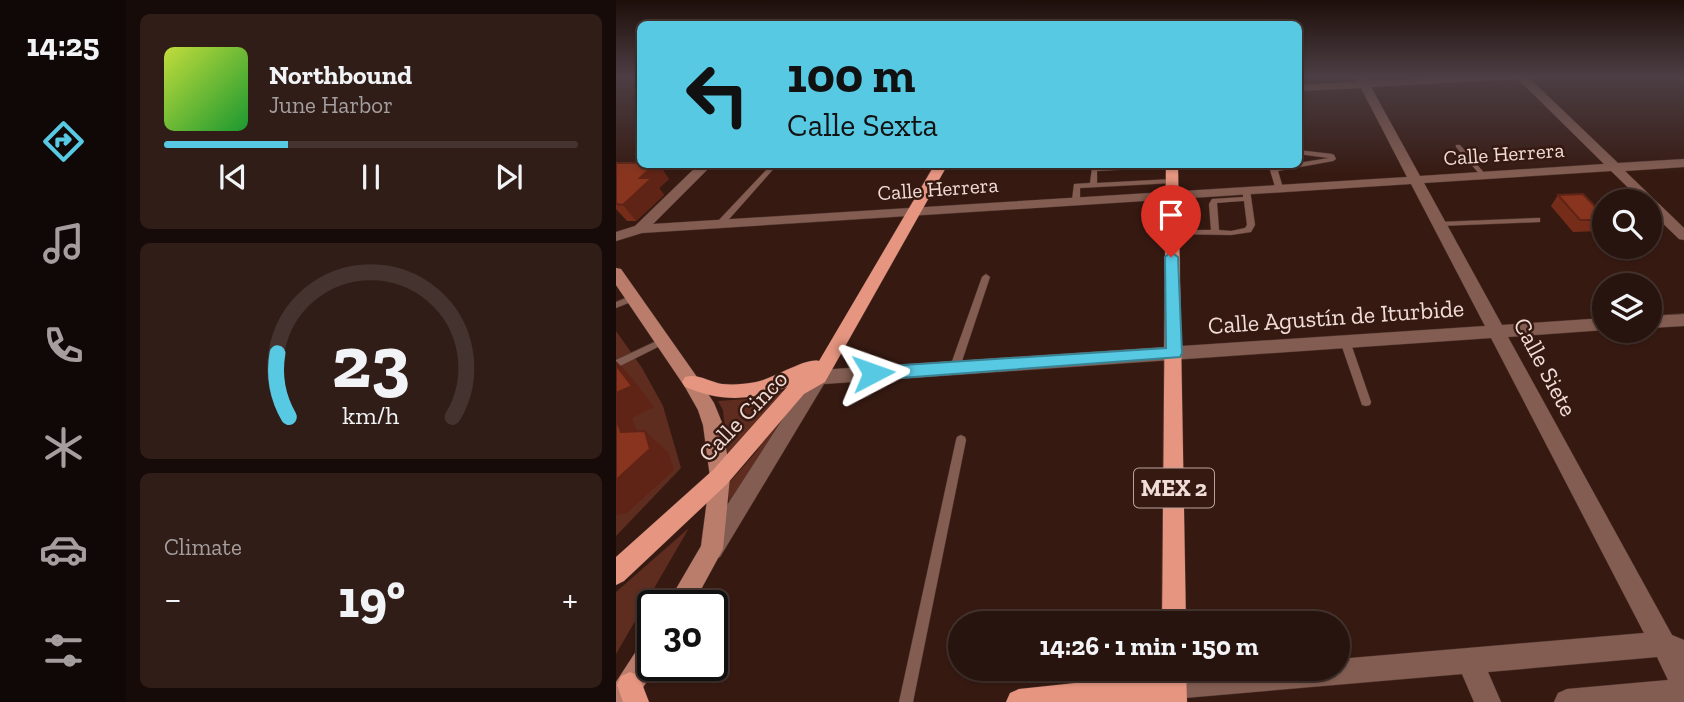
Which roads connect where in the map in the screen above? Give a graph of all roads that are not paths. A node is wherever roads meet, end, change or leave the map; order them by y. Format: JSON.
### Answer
{"nodes":[{"id":1,"x":1378,"y":109,"type":"edge"},
{"id":2,"x":1554,"y":109,"type":"edge"},
{"id":3,"x":1458,"y":146,"type":"dead end"},
{"id":4,"x":1302,"y":152,"type":"edge"},
{"id":5,"x":1302,"y":163,"type":"edge"},
{"id":6,"x":1684,"y":163,"type":"edge"},
{"id":7,"x":704,"y":168,"type":"edge"},
{"id":8,"x":771,"y":168,"type":"edge"},
{"id":9,"x":940,"y":168,"type":"edge"},
{"id":10,"x":1273,"y":168,"type":"edge"},
{"id":11,"x":1615,"y":168,"type":"junction"},
{"id":12,"x":1173,"y":176,"type":"edge"},
{"id":13,"x":1484,"y":176,"type":"junction"},
{"id":14,"x":1417,"y":180,"type":"junction"},
{"id":15,"x":1093,"y":185,"type":"junction"},
{"id":16,"x":1279,"y":188,"type":"junction"},
{"id":17,"x":1636,"y":189,"type":"edge"},
{"id":18,"x":1246,"y":194,"type":"junction"},
{"id":19,"x":1076,"y":200,"type":"junction"},
{"id":20,"x":916,"y":211,"type":"junction"},
{"id":21,"x":1662,"y":215,"type":"edge"},
{"id":22,"x":1538,"y":220,"type":"dead end"},
{"id":23,"x":720,"y":224,"type":"junction"},
{"id":24,"x":1440,"y":224,"type":"junction"},
{"id":25,"x":640,"y":229,"type":"junction"},
{"id":26,"x":1171,"y":232,"type":"junction"},
{"id":27,"x":1215,"y":233,"type":"junction"},
{"id":28,"x":1684,"y":236,"type":"edge"},
{"id":29,"x":616,"y":237,"type":"edge"},
{"id":30,"x":616,"y":273,"type":"edge"},
{"id":31,"x":986,"y":278,"type":"dead end"},
{"id":32,"x":624,"y":302,"type":"edge"},
{"id":33,"x":1684,"y":320,"type":"edge"},
{"id":34,"x":1662,"y":321,"type":"edge"},
{"id":35,"x":1592,"y":325,"type":"edge"},
{"id":36,"x":1495,"y":331,"type":"junction"},
{"id":37,"x":663,"y":341,"type":"junction"},
{"id":38,"x":1345,"y":341,"type":"junction"},
{"id":39,"x":1174,"y":353,"type":"junction"},
{"id":40,"x":832,"y":356,"type":"junction"},
{"id":41,"x":616,"y":364,"type":"edge"},
{"id":42,"x":955,"y":368,"type":"junction"},
{"id":43,"x":818,"y":377,"type":"junction"},
{"id":44,"x":792,"y":378,"type":"junction"},
{"id":45,"x":691,"y":382,"type":"junction"},
{"id":46,"x":1366,"y":402,"type":"dead end"},
{"id":47,"x":961,"y":440,"type":"dead end"},
{"id":48,"x":720,"y":477,"type":"junction"},
{"id":49,"x":712,"y":549,"type":"junction"},
{"id":50,"x":616,"y":573,"type":"edge"},
{"id":51,"x":688,"y":590,"type":"edge"},
{"id":52,"x":1174,"y":611,"type":"edge"},
{"id":53,"x":1674,"y":649,"type":"edge"},
{"id":54,"x":1469,"y":660,"type":"junction"},
{"id":55,"x":637,"y":679,"type":"edge"},
{"id":56,"x":1684,"y":683,"type":"edge"},
{"id":57,"x":1173,"y":686,"type":"edge"},
{"id":58,"x":1684,"y":692,"type":"edge"},
{"id":59,"x":628,"y":696,"type":"edge"},
{"id":60,"x":906,"y":702,"type":"edge"},
{"id":61,"x":1019,"y":702,"type":"edge"},
{"id":62,"x":1488,"y":702,"type":"edge"},
{"id":63,"x":1567,"y":702,"type":"edge"}],
"edges":[{"from":1,"to":14,"type":"street","name":"Calle Siete"},
{"from":2,"to":11,"type":"street"},
{"from":3,"to":13,"type":"lane"},
{"from":4,"to":5,"type":"lane"},
{"from":6,"to":11,"type":"street","name":"Calle Herrera"},
{"from":7,"to":25,"type":"street"},
{"from":8,"to":23,"type":"lane"},
{"from":9,"to":20,"type":"main road","name":"Calle Cinco"},
{"from":10,"to":16,"type":"lane"},
{"from":11,"to":13,"type":"street","name":"Calle Herrera"},
{"from":11,"to":17,"type":"street"},
{"from":12,"to":15,"type":"lane"},
{"from":12,"to":15,"type":"lane"},
{"from":12,"to":18,"type":"street","name":"Calle Herrera"},
{"from":12,"to":19,"type":"street","name":"Calle Herrera"},
{"from":12,"to":26,"type":"main road","number":"MEX 2"},
{"from":13,"to":14,"type":"street","name":"Calle Herrera"},
{"from":14,"to":16,"type":"street","name":"Calle Herrera"},
{"from":14,"to":24,"type":"street","name":"Calle Siete"},
{"from":15,"to":19,"type":"lane"},
{"from":16,"to":18,"type":"street","name":"Calle Herrera"},
{"from":18,"to":27,"type":"lane"},
{"from":18,"to":27,"type":"lane"},
{"from":19,"to":20,"type":"street","name":"Calle Herrera"},
{"from":20,"to":23,"type":"street","name":"Calle Herrera"},
{"from":20,"to":40,"type":"main road","name":"Calle Cinco"},
{"from":21,"to":28,"type":"street"},
{"from":22,"to":24,"type":"lane"},
{"from":23,"to":25,"type":"street","name":"Calle Herrera"},
{"from":24,"to":36,"type":"street","name":"Calle Siete"},
{"from":25,"to":29,"type":"street","name":"Calle Herrera"},
{"from":26,"to":27,"type":"lane"},
{"from":26,"to":39,"type":"main road","number":"MEX 2"},
{"from":30,"to":32,"type":"main road"},
{"from":31,"to":42,"type":"lane"},
{"from":32,"to":37,"type":"main road"},
{"from":33,"to":34,"type":"street"},
{"from":35,"to":36,"type":"street","name":"Calle Agustín de Iturbide"},
{"from":36,"to":38,"type":"street","name":"Calle Agustín de Iturbide"},
{"from":36,"to":53,"type":"street","name":"Calle Siete"},
{"from":37,"to":41,"type":"lane"},
{"from":37,"to":45,"type":"main road"},
{"from":38,"to":39,"type":"street","name":"Calle Agustín de Iturbide"},
{"from":38,"to":46,"type":"lane"},
{"from":39,"to":42,"type":"street","name":"Calle Agustín de Iturbide"},
{"from":39,"to":52,"type":"main road","number":"MEX 2"},
{"from":40,"to":43,"type":"main road","name":"Calle Cinco"},
{"from":40,"to":44,"type":"main road"},
{"from":42,"to":43,"type":"street","name":"Calle Agustín de Iturbide"},
{"from":43,"to":44,"type":"main road"},
{"from":43,"to":48,"type":"main road","name":"Calle Cinco"},
{"from":43,"to":49,"type":"street"},
{"from":44,"to":45,"type":"main road"},
{"from":45,"to":48,"type":"main road"},
{"from":47,"to":60,"type":"lane"},
{"from":48,"to":49,"type":"main road"},
{"from":48,"to":50,"type":"main road","name":"Calle Cinco"},
{"from":49,"to":51,"type":"main road"},
{"from":53,"to":54,"type":"street"},
{"from":53,"to":56,"type":"street","name":"Calle Siete"},
{"from":54,"to":57,"type":"street"},
{"from":54,"to":62,"type":"street"},
{"from":55,"to":59,"type":"main road"},
{"from":57,"to":61,"type":"main road"},
{"from":58,"to":63,"type":"street"}]}
